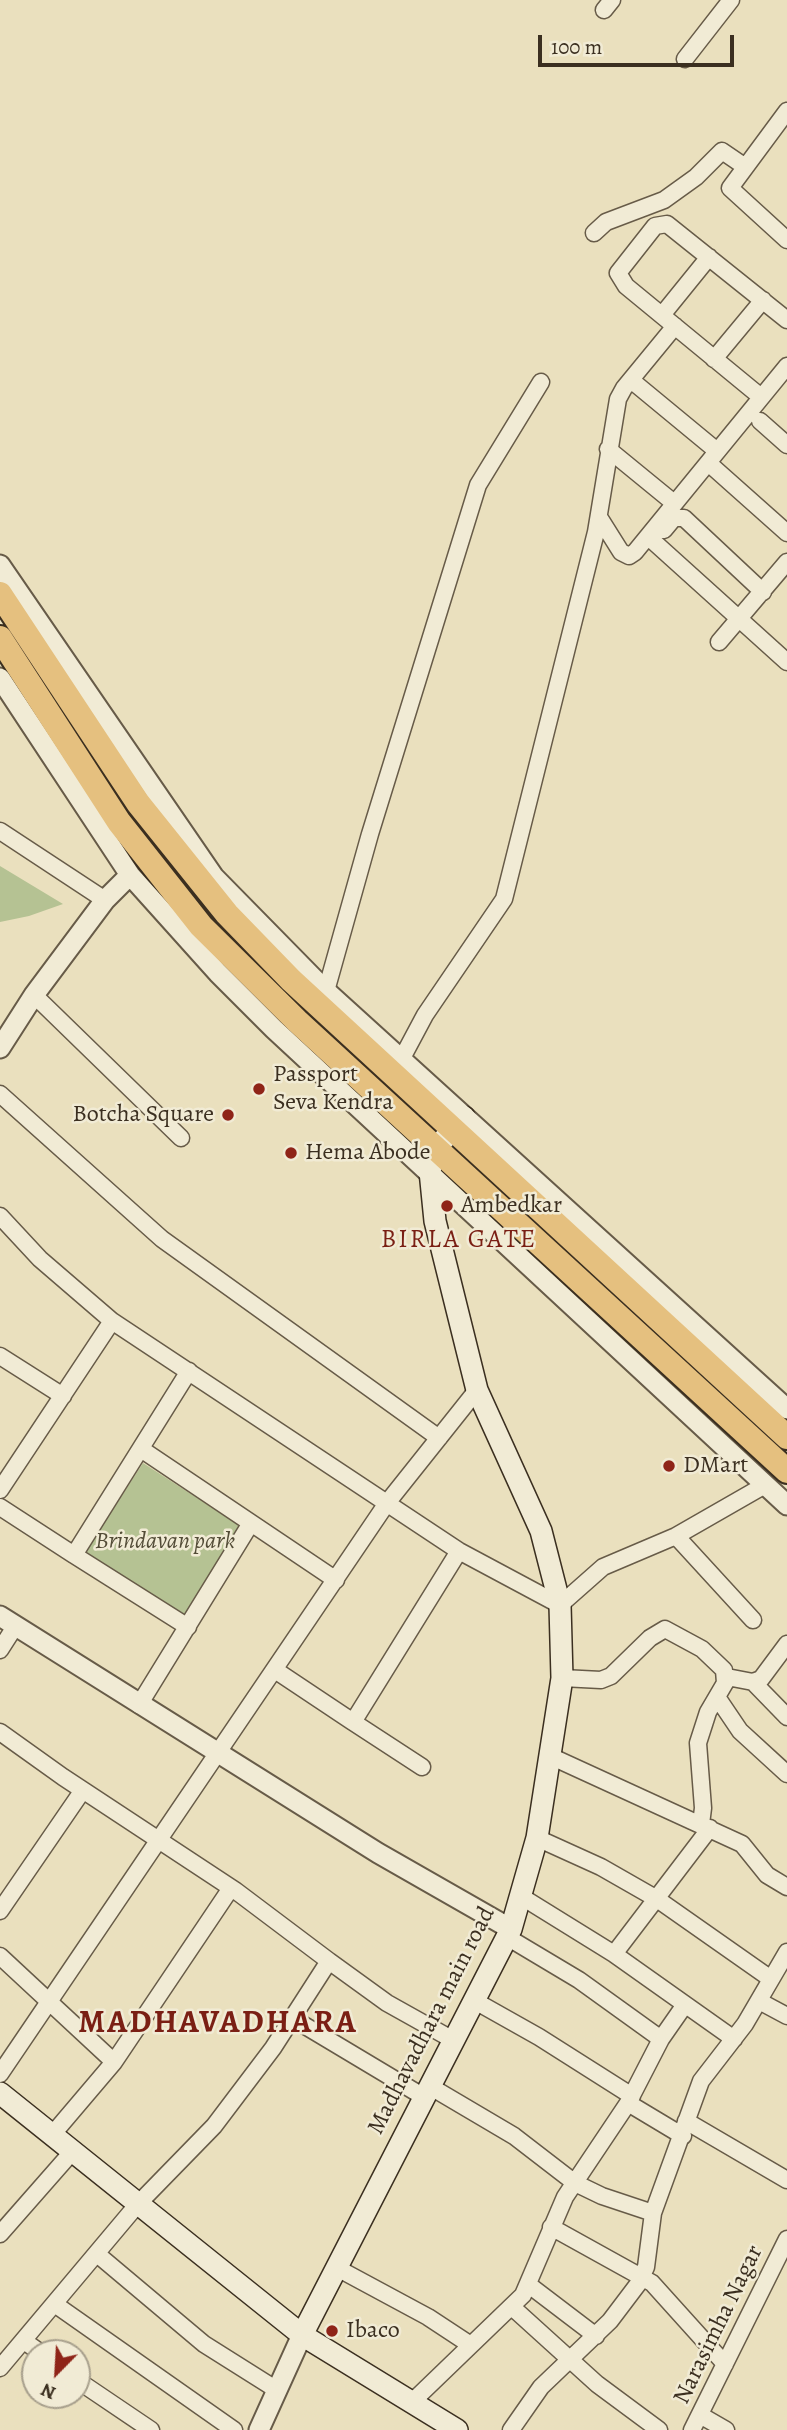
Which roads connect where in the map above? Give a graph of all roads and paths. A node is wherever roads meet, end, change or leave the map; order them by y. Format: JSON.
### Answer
{"nodes":[{"id":1,"x":731,"y":0,"type":"edge"},
{"id":2,"x":685,"y":58,"type":"dead end"},
{"id":3,"x":787,"y":111,"type":"edge"},
{"id":4,"x":744,"y":166,"type":"junction"},
{"id":5,"x":594,"y":233,"type":"dead end"},
{"id":6,"x":787,"y":240,"type":"edge"},
{"id":7,"x":709,"y":257,"type":"junction"},
{"id":8,"x":763,"y":300,"type":"junction"},
{"id":9,"x":662,"y":315,"type":"junction"},
{"id":10,"x":787,"y":320,"type":"edge"},
{"id":11,"x":675,"y":326,"type":"junction"},
{"id":12,"x":714,"y":359,"type":"junction"},
{"id":13,"x":787,"y":366,"type":"edge"},
{"id":14,"x":631,"y":380,"type":"junction"},
{"id":15,"x":541,"y":383,"type":"dead end"},
{"id":16,"x":761,"y":397,"type":"junction"},
{"id":17,"x":760,"y":421,"type":"dead end"},
{"id":18,"x":787,"y":445,"type":"edge"},
{"id":19,"x":608,"y":449,"type":"junction"},
{"id":20,"x":717,"y":451,"type":"junction"},
{"id":21,"x":714,"y":468,"type":"dead end"},
{"id":22,"x":674,"y":503,"type":"junction"},
{"id":23,"x":599,"y":517,"type":"junction"},
{"id":24,"x":787,"y":533,"type":"edge"},
{"id":25,"x":654,"y":542,"type":"junction"},
{"id":26,"x":638,"y":562,"type":"dead end"},
{"id":27,"x":787,"y":562,"type":"edge"},
{"id":28,"x":0,"y":565,"type":"edge"},
{"id":29,"x":763,"y":592,"type":"junction"},
{"id":30,"x":0,"y":594,"type":"edge"},
{"id":31,"x":738,"y":619,"type":"junction"},
{"id":32,"x":0,"y":638,"type":"edge"},
{"id":33,"x":719,"y":642,"type":"dead end"},
{"id":34,"x":787,"y":662,"type":"edge"},
{"id":35,"x":0,"y":678,"type":"edge"},
{"id":36,"x":0,"y":831,"type":"edge"},
{"id":37,"x":130,"y":874,"type":"junction"},
{"id":38,"x":105,"y":900,"type":"junction"},
{"id":39,"x":326,"y":992,"type":"junction"},
{"id":40,"x":34,"y":995,"type":"junction"},
{"id":41,"x":0,"y":1048,"type":"edge"},
{"id":42,"x":401,"y":1060,"type":"junction"},
{"id":43,"x":0,"y":1094,"type":"edge"},
{"id":44,"x":459,"y":1123,"type":"junction"},
{"id":45,"x":181,"y":1138,"type":"dead end"},
{"id":46,"x":433,"y":1160,"type":"junction"},
{"id":47,"x":0,"y":1216,"type":"edge"},
{"id":48,"x":112,"y":1321,"type":"junction"},
{"id":49,"x":0,"y":1356,"type":"edge"},
{"id":50,"x":189,"y":1371,"type":"junction"},
{"id":51,"x":477,"y":1390,"type":"junction"},
{"id":52,"x":63,"y":1396,"type":"junction"},
{"id":53,"x":787,"y":1409,"type":"edge"},
{"id":54,"x":787,"y":1437,"type":"edge"},
{"id":55,"x":439,"y":1438,"type":"junction"},
{"id":56,"x":141,"y":1449,"type":"junction"},
{"id":57,"x":787,"y":1471,"type":"edge"},
{"id":58,"x":765,"y":1485,"type":"junction"},
{"id":59,"x":0,"y":1490,"type":"edge"},
{"id":60,"x":387,"y":1503,"type":"junction"},
{"id":61,"x":787,"y":1505,"type":"edge"},
{"id":62,"x":0,"y":1507,"type":"edge"},
{"id":63,"x":251,"y":1523,"type":"junction"},
{"id":64,"x":676,"y":1536,"type":"junction"},
{"id":65,"x":459,"y":1551,"type":"junction"},
{"id":66,"x":74,"y":1555,"type":"junction"},
{"id":67,"x":335,"y":1580,"type":"junction"},
{"id":68,"x":560,"y":1605,"type":"junction"},
{"id":69,"x":8,"y":1620,"type":"edge"},
{"id":70,"x":753,"y":1620,"type":"dead end"},
{"id":71,"x":187,"y":1627,"type":"junction"},
{"id":72,"x":787,"y":1644,"type":"edge"},
{"id":73,"x":0,"y":1650,"type":"edge"},
{"id":74,"x":275,"y":1670,"type":"junction"},
{"id":75,"x":727,"y":1677,"type":"junction"},
{"id":76,"x":562,"y":1678,"type":"junction"},
{"id":77,"x":753,"y":1682,"type":"junction"},
{"id":78,"x":717,"y":1697,"type":"junction"},
{"id":79,"x":139,"y":1705,"type":"junction"},
{"id":80,"x":787,"y":1717,"type":"edge"},
{"id":81,"x":353,"y":1722,"type":"junction"},
{"id":82,"x":0,"y":1731,"type":"edge"},
{"id":83,"x":218,"y":1756,"type":"junction"},
{"id":84,"x":550,"y":1756,"type":"junction"},
{"id":85,"x":422,"y":1767,"type":"dead end"},
{"id":86,"x":787,"y":1774,"type":"edge"},
{"id":87,"x":83,"y":1790,"type":"junction"},
{"id":88,"x":706,"y":1826,"type":"junction"},
{"id":89,"x":537,"y":1838,"type":"junction"},
{"id":90,"x":159,"y":1840,"type":"junction"},
{"id":91,"x":787,"y":1887,"type":"edge"},
{"id":92,"x":231,"y":1888,"type":"junction"},
{"id":93,"x":522,"y":1897,"type":"junction"},
{"id":94,"x":657,"y":1899,"type":"junction"},
{"id":95,"x":0,"y":1912,"type":"edge"},
{"id":96,"x":509,"y":1933,"type":"junction"},
{"id":97,"x":787,"y":1952,"type":"edge"},
{"id":98,"x":614,"y":1955,"type":"junction"},
{"id":99,"x":0,"y":1956,"type":"edge"},
{"id":100,"x":330,"y":1961,"type":"junction"},
{"id":101,"x":771,"y":1979,"type":"junction"},
{"id":102,"x":47,"y":2001,"type":"junction"},
{"id":103,"x":475,"y":2001,"type":"junction"},
{"id":104,"x":758,"y":2001,"type":"junction"},
{"id":105,"x":684,"y":2006,"type":"junction"},
{"id":106,"x":787,"y":2016,"type":"edge"},
{"id":107,"x":292,"y":2018,"type":"junction"},
{"id":108,"x":661,"y":2039,"type":"junction"},
{"id":109,"x":734,"y":2039,"type":"junction"},
{"id":110,"x":455,"y":2041,"type":"junction"},
{"id":111,"x":114,"y":2062,"type":"junction"},
{"id":112,"x":0,"y":2074,"type":"edge"},
{"id":113,"x":428,"y":2092,"type":"junction"},
{"id":114,"x":0,"y":2093,"type":"edge"},
{"id":115,"x":630,"y":2100,"type":"junction"},
{"id":116,"x":684,"y":2129,"type":"junction"},
{"id":117,"x":52,"y":2135,"type":"junction"},
{"id":118,"x":72,"y":2152,"type":"junction"},
{"id":119,"x":787,"y":2180,"type":"edge"},
{"id":120,"x":575,"y":2183,"type":"junction"},
{"id":121,"x":137,"y":2205,"type":"junction"},
{"id":122,"x":653,"y":2213,"type":"junction"},
{"id":123,"x":551,"y":2227,"type":"junction"},
{"id":124,"x":0,"y":2234,"type":"edge"},
{"id":125,"x":787,"y":2239,"type":"edge"},
{"id":126,"x":97,"y":2254,"type":"junction"},
{"id":127,"x":337,"y":2268,"type":"junction"},
{"id":128,"x":642,"y":2275,"type":"junction"},
{"id":129,"x":529,"y":2285,"type":"junction"},
{"id":130,"x":56,"y":2305,"type":"junction"},
{"id":131,"x":512,"y":2307,"type":"junction"},
{"id":132,"x":302,"y":2335,"type":"junction"},
{"id":133,"x":596,"y":2336,"type":"junction"},
{"id":134,"x":26,"y":2339,"type":"edge"},
{"id":135,"x":21,"y":2344,"type":"edge"},
{"id":136,"x":469,"y":2344,"type":"junction"},
{"id":137,"x":569,"y":2359,"type":"junction"},
{"id":138,"x":726,"y":2364,"type":"junction"},
{"id":139,"x":0,"y":2368,"type":"edge"},
{"id":140,"x":91,"y":2389,"type":"edge"},
{"id":141,"x":277,"y":2390,"type":"junction"},
{"id":142,"x":412,"y":2402,"type":"junction"},
{"id":143,"x":696,"y":2423,"type":"edge"},
{"id":144,"x":260,"y":2429,"type":"edge"},
{"id":145,"x":151,"y":2430,"type":"edge"},
{"id":146,"x":234,"y":2430,"type":"edge"},
{"id":147,"x":457,"y":2430,"type":"edge"},
{"id":148,"x":511,"y":2430,"type":"edge"},
{"id":149,"x":659,"y":2430,"type":"edge"},
{"id":150,"x":726,"y":2430,"type":"edge"}],
"edges":[{"from":1,"to":2,"type":"street"},
{"from":3,"to":4,"type":"street"},
{"from":4,"to":5,"type":"street"},
{"from":4,"to":6,"type":"street"},
{"from":7,"to":8,"type":"street"},
{"from":7,"to":9,"type":"street"},
{"from":7,"to":9,"type":"street"},
{"from":8,"to":10,"type":"street"},
{"from":8,"to":12,"type":"street"},
{"from":9,"to":11,"type":"street"},
{"from":11,"to":12,"type":"street"},
{"from":11,"to":14,"type":"street"},
{"from":12,"to":16,"type":"street"},
{"from":13,"to":16,"type":"street"},
{"from":14,"to":19,"type":"street"},
{"from":14,"to":20,"type":"street"},
{"from":15,"to":39,"type":"street"},
{"from":16,"to":20,"type":"street"},
{"from":17,"to":18,"type":"street"},
{"from":19,"to":22,"type":"street"},
{"from":19,"to":23,"type":"street"},
{"from":20,"to":22,"type":"street"},
{"from":21,"to":24,"type":"street"},
{"from":22,"to":23,"type":"street"},
{"from":23,"to":42,"type":"street"},
{"from":25,"to":26,"type":"street"},
{"from":25,"to":29,"type":"street"},
{"from":25,"to":31,"type":"street"},
{"from":27,"to":29,"type":"street"},
{"from":28,"to":39,"type":"street"},
{"from":29,"to":31,"type":"street"},
{"from":30,"to":44,"type":"main road"},
{"from":31,"to":33,"type":"street"},
{"from":31,"to":34,"type":"street"},
{"from":32,"to":46,"type":"main road"},
{"from":35,"to":37,"type":"street"},
{"from":36,"to":38,"type":"street"},
{"from":37,"to":38,"type":"street"},
{"from":37,"to":46,"type":"street"},
{"from":38,"to":40,"type":"street"},
{"from":39,"to":42,"type":"street"},
{"from":40,"to":41,"type":"street"},
{"from":40,"to":45,"type":"street"},
{"from":42,"to":44,"type":"street"},
{"from":43,"to":55,"type":"street"},
{"from":44,"to":46,"type":"main road"},
{"from":44,"to":53,"type":"street"},
{"from":44,"to":54,"type":"main road"},
{"from":46,"to":51,"type":"main road","name":"Madhavadhara main road"},
{"from":46,"to":57,"type":"main road"},
{"from":46,"to":58,"type":"street"},
{"from":47,"to":48,"type":"street"},
{"from":48,"to":50,"type":"street"},
{"from":48,"to":52,"type":"street"},
{"from":49,"to":52,"type":"street"},
{"from":50,"to":56,"type":"street"},
{"from":50,"to":60,"type":"street"},
{"from":51,"to":55,"type":"street"},
{"from":51,"to":68,"type":"main road","name":"Madhavadhara main road"},
{"from":52,"to":59,"type":"street"},
{"from":55,"to":60,"type":"street"},
{"from":56,"to":63,"type":"street"},
{"from":56,"to":66,"type":"street"},
{"from":58,"to":61,"type":"street"},
{"from":58,"to":64,"type":"street"},
{"from":60,"to":65,"type":"street"},
{"from":60,"to":67,"type":"street"},
{"from":62,"to":66,"type":"street"},
{"from":63,"to":67,"type":"street"},
{"from":63,"to":71,"type":"street"},
{"from":64,"to":68,"type":"street"},
{"from":64,"to":70,"type":"street"},
{"from":65,"to":68,"type":"street"},
{"from":65,"to":81,"type":"street"},
{"from":66,"to":71,"type":"street"},
{"from":67,"to":74,"type":"street"},
{"from":68,"to":76,"type":"main road","name":"Madhavadhara main road"},
{"from":69,"to":73,"type":"street"},
{"from":69,"to":79,"type":"street"},
{"from":71,"to":79,"type":"street"},
{"from":72,"to":77,"type":"street"},
{"from":74,"to":81,"type":"street"},
{"from":74,"to":83,"type":"street"},
{"from":75,"to":76,"type":"street"},
{"from":75,"to":77,"type":"street"},
{"from":75,"to":78,"type":"street"},
{"from":76,"to":84,"type":"main road","name":"Madhavadhara main road"},
{"from":77,"to":80,"type":"street"},
{"from":78,"to":86,"type":"street"},
{"from":78,"to":88,"type":"street"},
{"from":79,"to":83,"type":"street"},
{"from":81,"to":85,"type":"street"},
{"from":82,"to":87,"type":"street"},
{"from":83,"to":90,"type":"street"},
{"from":83,"to":96,"type":"street"},
{"from":84,"to":88,"type":"street"},
{"from":84,"to":89,"type":"main road","name":"Madhavadhara main road"},
{"from":87,"to":90,"type":"street"},
{"from":87,"to":95,"type":"street"},
{"from":88,"to":91,"type":"street"},
{"from":88,"to":94,"type":"street"},
{"from":89,"to":93,"type":"main road","name":"Madhavadhara main road"},
{"from":89,"to":94,"type":"street"},
{"from":90,"to":92,"type":"street"},
{"from":90,"to":102,"type":"street"},
{"from":92,"to":100,"type":"street"},
{"from":92,"to":111,"type":"street"},
{"from":93,"to":96,"type":"main road","name":"Madhavadhara main road"},
{"from":93,"to":98,"type":"street"},
{"from":94,"to":98,"type":"street"},
{"from":94,"to":101,"type":"street"},
{"from":96,"to":103,"type":"main road","name":"Madhavadhara main road"},
{"from":96,"to":108,"type":"street"},
{"from":97,"to":101,"type":"street"},
{"from":98,"to":105,"type":"street"},
{"from":99,"to":102,"type":"street"},
{"from":100,"to":107,"type":"street"},
{"from":100,"to":110,"type":"street"},
{"from":101,"to":104,"type":"street"},
{"from":102,"to":111,"type":"street"},
{"from":102,"to":112,"type":"street"},
{"from":103,"to":110,"type":"main road","name":"Madhavadhara main road"},
{"from":103,"to":115,"type":"street"},
{"from":104,"to":106,"type":"street"},
{"from":104,"to":109,"type":"street"},
{"from":105,"to":108,"type":"street"},
{"from":105,"to":109,"type":"street"},
{"from":107,"to":113,"type":"street"},
{"from":107,"to":121,"type":"street"},
{"from":108,"to":115,"type":"street"},
{"from":109,"to":116,"type":"street"},
{"from":110,"to":113,"type":"main road","name":"Madhavadhara main road"},
{"from":111,"to":117,"type":"street"},
{"from":113,"to":120,"type":"street"},
{"from":113,"to":127,"type":"main road","name":"Madhavadhara main road"},
{"from":114,"to":117,"type":"main road"},
{"from":115,"to":116,"type":"street"},
{"from":115,"to":120,"type":"street"},
{"from":116,"to":119,"type":"street"},
{"from":116,"to":122,"type":"street"},
{"from":117,"to":118,"type":"main road"},
{"from":118,"to":121,"type":"main road"},
{"from":118,"to":124,"type":"street"},
{"from":120,"to":122,"type":"street"},
{"from":120,"to":123,"type":"street"},
{"from":121,"to":126,"type":"street"},
{"from":121,"to":132,"type":"main road"},
{"from":122,"to":128,"type":"street"},
{"from":123,"to":128,"type":"street"},
{"from":123,"to":129,"type":"street"},
{"from":125,"to":138,"type":"street","name":"Narasimha Nagar"},
{"from":126,"to":130,"type":"street"},
{"from":126,"to":141,"type":"street"},
{"from":127,"to":132,"type":"main road","name":"Madhavadhara main road"},
{"from":127,"to":136,"type":"street"},
{"from":128,"to":133,"type":"street"},
{"from":128,"to":138,"type":"street"},
{"from":129,"to":131,"type":"street"},
{"from":129,"to":133,"type":"street"},
{"from":130,"to":134,"type":"street"},
{"from":130,"to":146,"type":"street"},
{"from":131,"to":136,"type":"street"},
{"from":131,"to":137,"type":"street"},
{"from":132,"to":141,"type":"street"},
{"from":132,"to":142,"type":"main road"},
{"from":133,"to":137,"type":"street"},
{"from":135,"to":139,"type":"street"},
{"from":136,"to":142,"type":"street"},
{"from":137,"to":148,"type":"street"},
{"from":137,"to":149,"type":"street"},
{"from":138,"to":143,"type":"street","name":"Narasimha Nagar"},
{"from":140,"to":145,"type":"street"},
{"from":141,"to":144,"type":"street"},
{"from":142,"to":147,"type":"main road"},
{"from":143,"to":150,"type":"street"}]}
